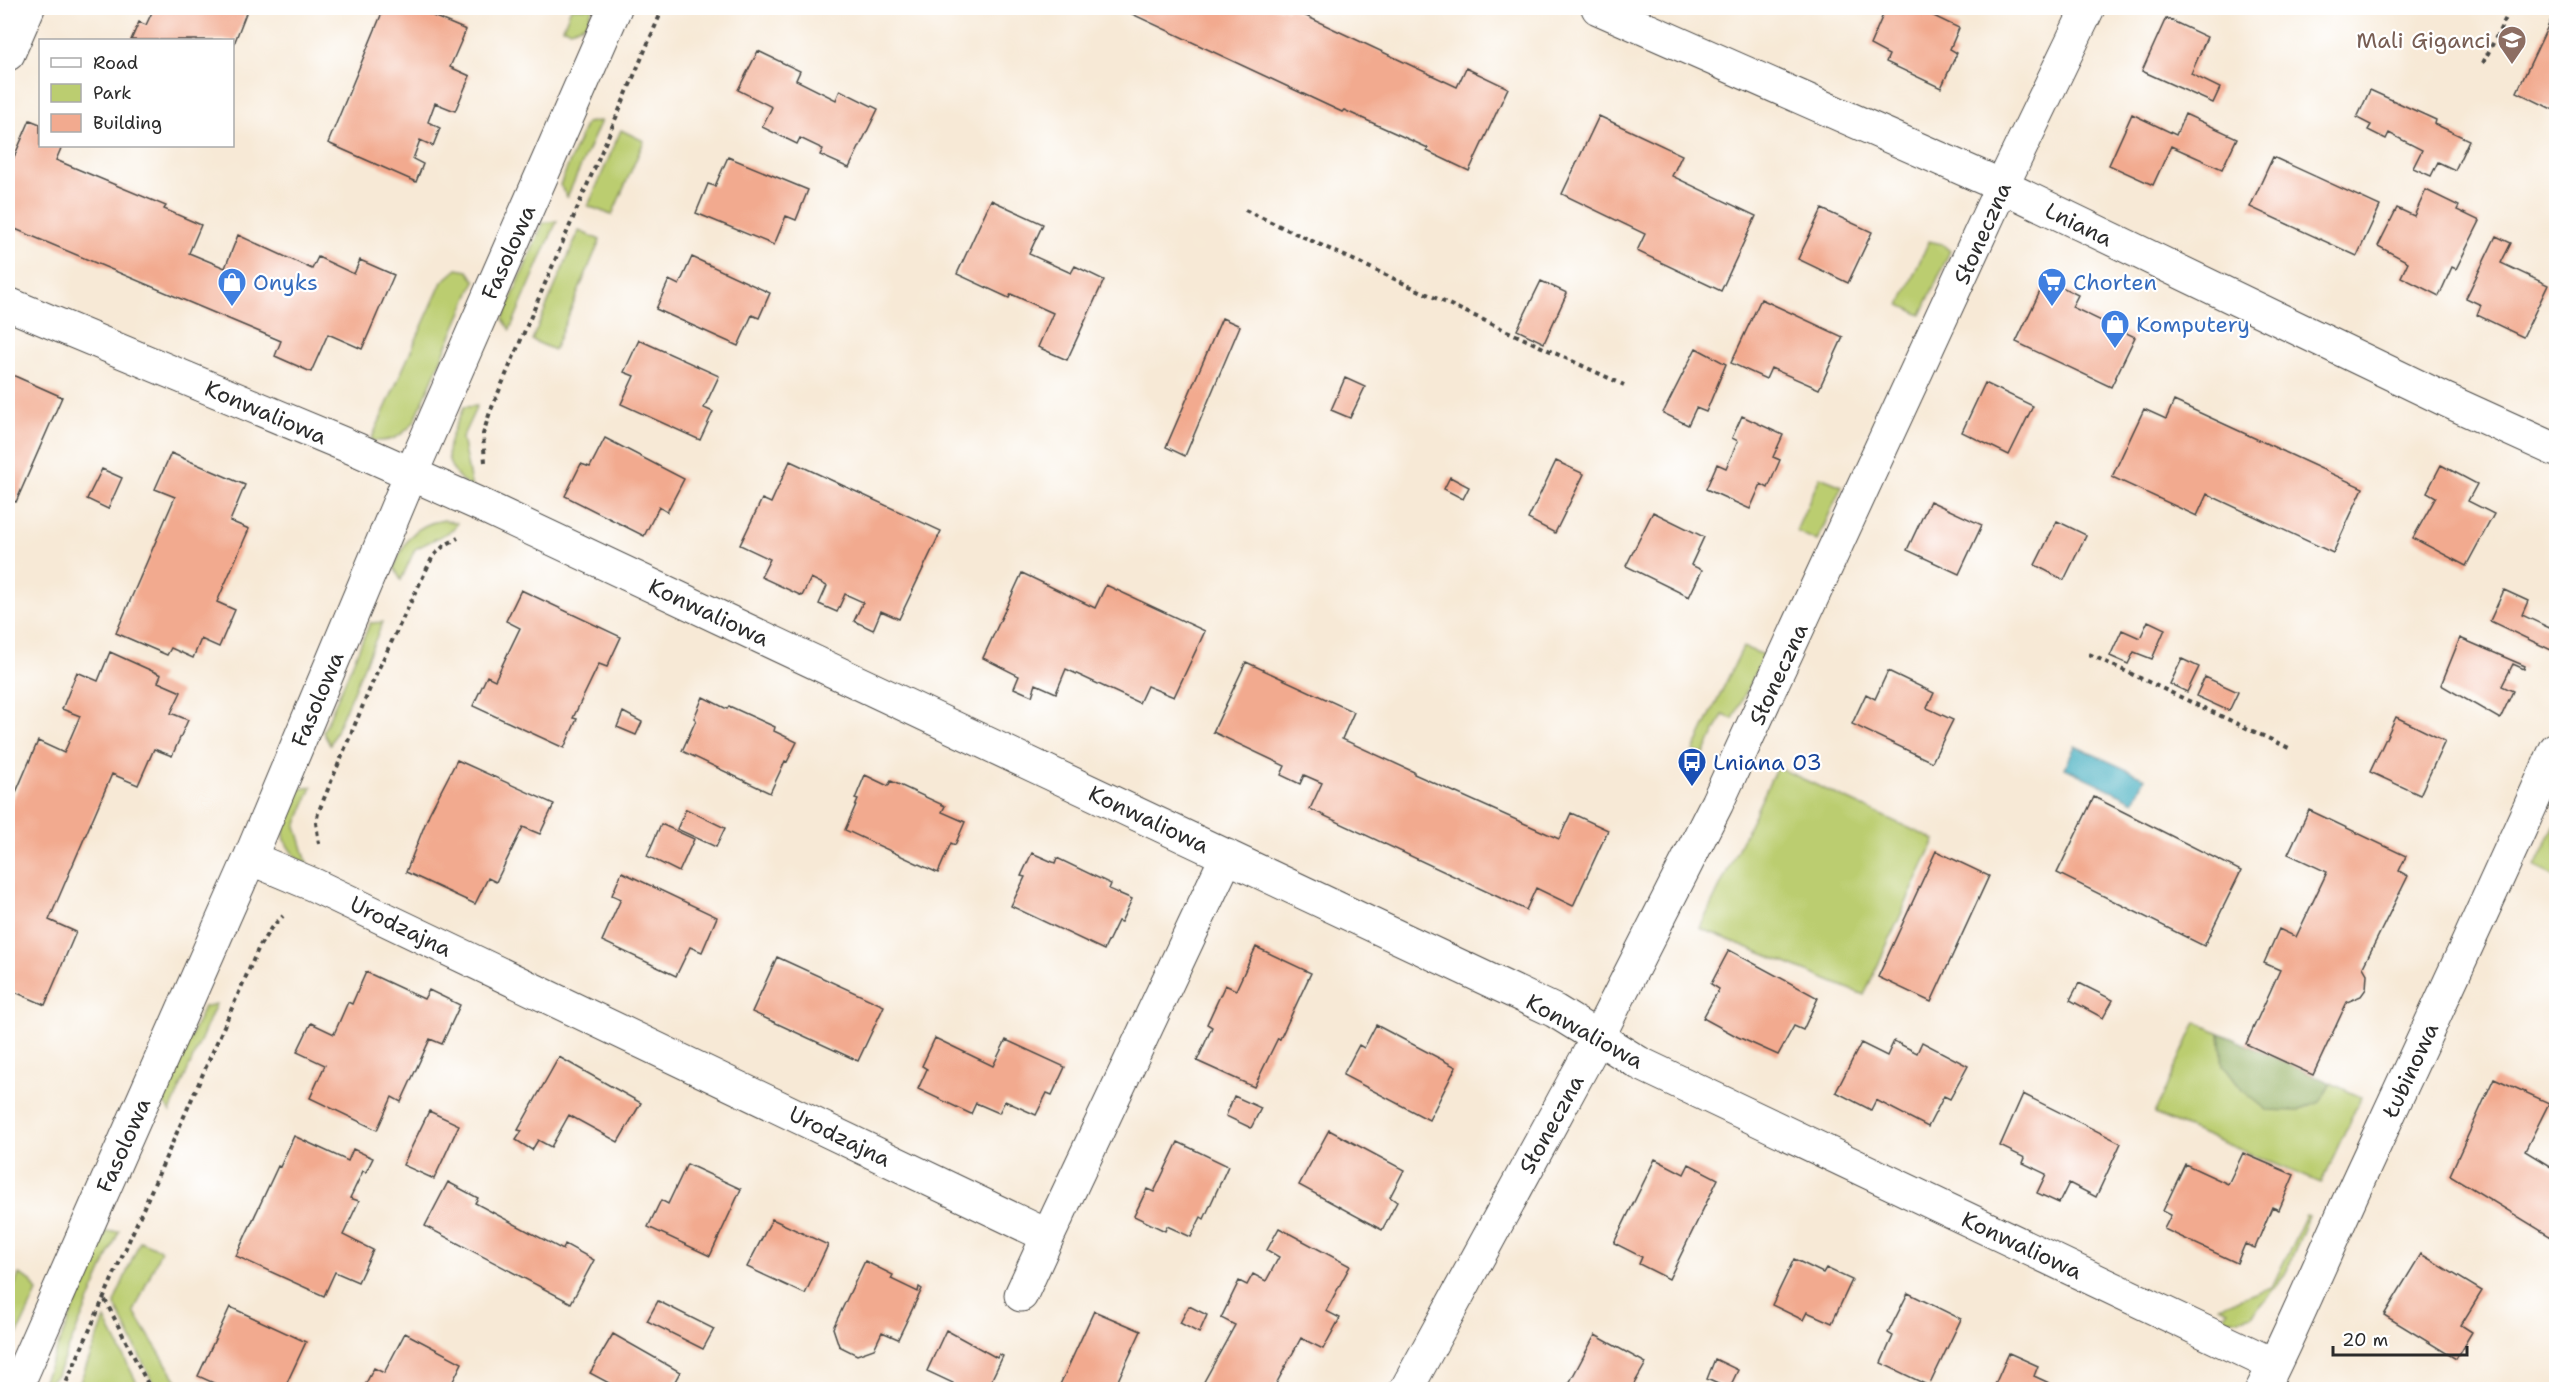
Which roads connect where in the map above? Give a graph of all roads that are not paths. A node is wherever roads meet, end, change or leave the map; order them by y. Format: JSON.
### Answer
{"nodes":[{"id":1,"x":28,"y":8,"type":"edge"},
{"id":2,"x":615,"y":8,"type":"edge"},
{"id":3,"x":1598,"y":8,"type":"edge"},
{"id":4,"x":2088,"y":8,"type":"edge"},
{"id":5,"x":8,"y":54,"type":"edge"},
{"id":6,"x":2002,"y":186,"type":"junction"},
{"id":7,"x":8,"y":304,"type":"edge"},
{"id":8,"x":2556,"y":450,"type":"edge"},
{"id":9,"x":411,"y":474,"type":"junction"},
{"id":10,"x":2556,"y":749,"type":"edge"},
{"id":11,"x":1227,"y":856,"type":"junction"},
{"id":12,"x":250,"y":858,"type":"junction"},
{"id":13,"x":1597,"y":1039,"type":"junction"},
{"id":14,"x":1048,"y":1236,"type":"junction"},
{"id":15,"x":1021,"y":1295,"type":"dead end"},
{"id":16,"x":2268,"y":1377,"type":"edge"},
{"id":17,"x":15,"y":1389,"type":"edge"},
{"id":18,"x":1406,"y":1389,"type":"edge"}],
"edges":[{"from":1,"to":5,"type":"street"},
{"from":2,"to":9,"type":"street","name":"Fasolowa"},
{"from":3,"to":6,"type":"street","name":"Lniana"},
{"from":4,"to":6,"type":"street","name":"Słoneczna"},
{"from":6,"to":8,"type":"street","name":"Lniana"},
{"from":6,"to":13,"type":"street","name":"Słoneczna"},
{"from":7,"to":9,"type":"street","name":"Konwaliowa"},
{"from":9,"to":11,"type":"street","name":"Konwaliowa"},
{"from":9,"to":12,"type":"street","name":"Fasolowa"},
{"from":10,"to":16,"type":"street","name":"Łubinowa"},
{"from":11,"to":13,"type":"street","name":"Konwaliowa"},
{"from":11,"to":14,"type":"street"},
{"from":12,"to":14,"type":"street","name":"Urodzajna"},
{"from":12,"to":17,"type":"street","name":"Fasolowa"},
{"from":13,"to":16,"type":"street","name":"Konwaliowa"},
{"from":13,"to":18,"type":"street","name":"Słoneczna"},
{"from":14,"to":15,"type":"street"}]}
